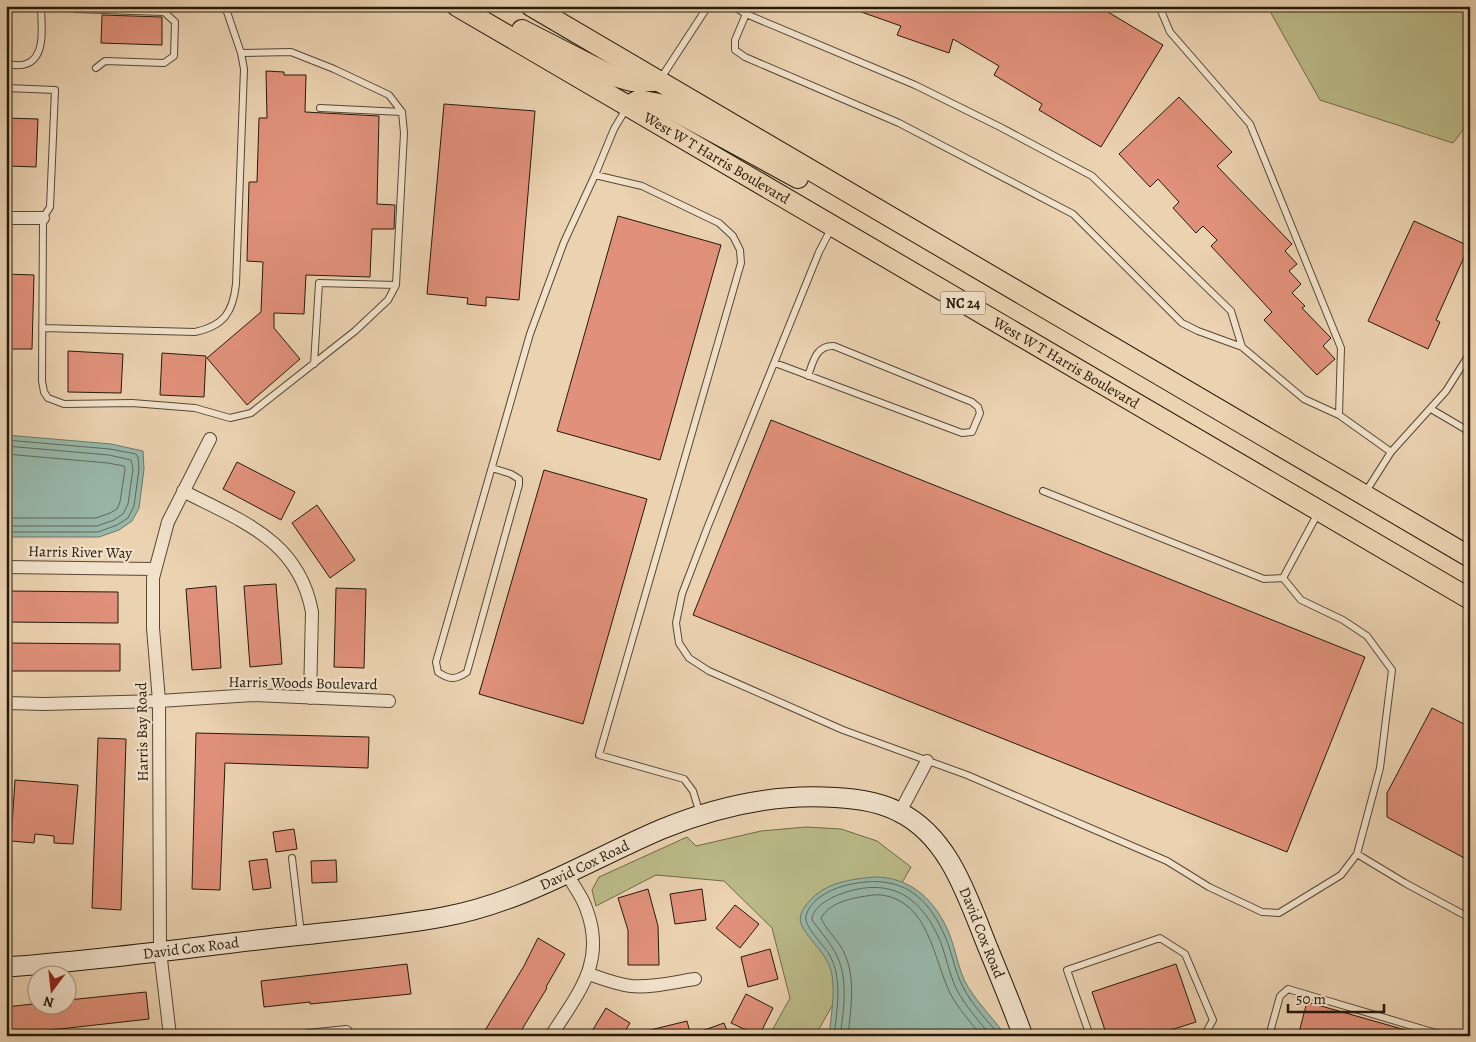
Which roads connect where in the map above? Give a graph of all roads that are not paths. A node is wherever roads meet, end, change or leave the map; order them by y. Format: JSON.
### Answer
{"nodes":[{"id":1,"x":41,"y":6,"type":"edge"},
{"id":2,"x":225,"y":6,"type":"edge"},
{"id":3,"x":457,"y":6,"type":"edge"},
{"id":4,"x":471,"y":6,"type":"edge"},
{"id":5,"x":531,"y":6,"type":"edge"},
{"id":6,"x":708,"y":6,"type":"edge"},
{"id":7,"x":733,"y":6,"type":"edge"},
{"id":8,"x":1159,"y":6,"type":"edge"},
{"id":9,"x":75,"y":9,"type":"dead end"},
{"id":10,"x":746,"y":14,"type":"junction"},
{"id":11,"x":241,"y":53,"type":"junction"},
{"id":12,"x":6,"y":64,"type":"edge"},
{"id":13,"x":96,"y":68,"type":"dead end"},
{"id":14,"x":659,"y":81,"type":"junction"},
{"id":15,"x":6,"y":88,"type":"edge"},
{"id":16,"x":628,"y":106,"type":"junction"},
{"id":17,"x":320,"y":108,"type":"dead end"},
{"id":18,"x":402,"y":112,"type":"junction"},
{"id":19,"x":595,"y":175,"type":"junction"},
{"id":20,"x":890,"y":216,"type":"junction"},
{"id":21,"x":6,"y":218,"type":"edge"},
{"id":22,"x":43,"y":218,"type":"junction"},
{"id":23,"x":832,"y":226,"type":"junction"},
{"id":24,"x":396,"y":285,"type":"junction"},
{"id":25,"x":42,"y":328,"type":"junction"},
{"id":26,"x":1242,"y":347,"type":"junction"},
{"id":27,"x":1470,"y":353,"type":"edge"},
{"id":28,"x":775,"y":363,"type":"junction"},
{"id":29,"x":314,"y":364,"type":"junction"},
{"id":30,"x":808,"y":376,"type":"junction"},
{"id":31,"x":1431,"y":409,"type":"junction"},
{"id":32,"x":1339,"y":415,"type":"junction"},
{"id":33,"x":1470,"y":432,"type":"edge"},
{"id":34,"x":210,"y":439,"type":"dead end"},
{"id":35,"x":1391,"y":452,"type":"junction"},
{"id":36,"x":492,"y":468,"type":"junction"},
{"id":37,"x":183,"y":491,"type":"junction"},
{"id":38,"x":1043,"y":491,"type":"dead end"},
{"id":39,"x":1364,"y":495,"type":"junction"},
{"id":40,"x":1319,"y":511,"type":"junction"},
{"id":41,"x":1470,"y":557,"type":"edge"},
{"id":42,"x":6,"y":567,"type":"edge"},
{"id":43,"x":154,"y":569,"type":"junction"},
{"id":44,"x":1284,"y":578,"type":"junction"},
{"id":45,"x":1470,"y":599,"type":"edge"},
{"id":46,"x":310,"y":698,"type":"junction"},
{"id":47,"x":159,"y":701,"type":"junction"},
{"id":48,"x":389,"y":701,"type":"dead end"},
{"id":49,"x":6,"y":703,"type":"edge"},
{"id":50,"x":927,"y":761,"type":"junction"},
{"id":51,"x":900,"y":812,"type":"junction"},
{"id":52,"x":701,"y":815,"type":"junction"},
{"id":53,"x":1357,"y":854,"type":"junction"},
{"id":54,"x":292,"y":858,"type":"dead end"},
{"id":55,"x":567,"y":874,"type":"junction"},
{"id":56,"x":1470,"y":918,"type":"edge"},
{"id":57,"x":301,"y":935,"type":"junction"},
{"id":58,"x":160,"y":951,"type":"junction"},
{"id":59,"x":6,"y":967,"type":"edge"},
{"id":60,"x":589,"y":974,"type":"junction"},
{"id":61,"x":695,"y":979,"type":"dead end"},
{"id":62,"x":346,"y":1034,"type":"edge"},
{"id":63,"x":170,"y":1036,"type":"edge"},
{"id":64,"x":308,"y":1036,"type":"edge"},
{"id":65,"x":551,"y":1036,"type":"edge"},
{"id":66,"x":1023,"y":1036,"type":"edge"},
{"id":67,"x":1090,"y":1036,"type":"edge"},
{"id":68,"x":1204,"y":1036,"type":"edge"},
{"id":69,"x":1269,"y":1036,"type":"edge"},
{"id":70,"x":1446,"y":1036,"type":"edge"}],
"edges":[{"from":1,"to":12,"type":"lane"},
{"from":2,"to":11,"type":"lane"},
{"from":3,"to":16,"type":"main road","name":"West W T Harris Boulevard","number":"NC 24"},
{"from":4,"to":14,"type":"main road"},
{"from":5,"to":14,"type":"main road","number":"NC 24"},
{"from":6,"to":14,"type":"lane"},
{"from":7,"to":10,"type":"lane"},
{"from":8,"to":32,"type":"lane"},
{"from":9,"to":13,"type":"lane"},
{"from":10,"to":26,"type":"lane"},
{"from":10,"to":26,"type":"lane"},
{"from":11,"to":18,"type":"lane"},
{"from":11,"to":25,"type":"lane"},
{"from":14,"to":20,"type":"main road","number":"NC 24"},
{"from":15,"to":22,"type":"lane"},
{"from":16,"to":19,"type":"lane"},
{"from":16,"to":20,"type":"main road"},
{"from":16,"to":23,"type":"main road","name":"West W T Harris Boulevard","number":"NC 24"},
{"from":17,"to":18,"type":"lane"},
{"from":18,"to":24,"type":"lane"},
{"from":19,"to":36,"type":"lane"},
{"from":19,"to":52,"type":"lane"},
{"from":20,"to":39,"type":"main road","number":"NC 24"},
{"from":21,"to":22,"type":"street"},
{"from":22,"to":25,"type":"lane"},
{"from":23,"to":28,"type":"lane"},
{"from":23,"to":40,"type":"main road","name":"West W T Harris Boulevard","number":"NC 24"},
{"from":24,"to":29,"type":"lane"},
{"from":24,"to":29,"type":"lane"},
{"from":25,"to":29,"type":"lane"},
{"from":26,"to":32,"type":"lane"},
{"from":27,"to":31,"type":"lane"},
{"from":28,"to":30,"type":"lane"},
{"from":28,"to":50,"type":"lane"},
{"from":30,"to":30,"type":"lane"},
{"from":31,"to":33,"type":"lane"},
{"from":31,"to":35,"type":"lane"},
{"from":32,"to":35,"type":"lane"},
{"from":34,"to":37,"type":"street","name":"Harris Bay Road"},
{"from":35,"to":39,"type":"lane"},
{"from":36,"to":36,"type":"lane"},
{"from":37,"to":43,"type":"street","name":"Harris Bay Road"},
{"from":37,"to":46,"type":"street"},
{"from":38,"to":44,"type":"lane"},
{"from":39,"to":41,"type":"main road","number":"NC 24"},
{"from":40,"to":44,"type":"lane"},
{"from":40,"to":45,"type":"main road","name":"West W T Harris Boulevard","number":"NC 24"},
{"from":42,"to":43,"type":"street","name":"Harris River Way"},
{"from":43,"to":47,"type":"street","name":"Harris Bay Road"},
{"from":44,"to":53,"type":"lane"},
{"from":46,"to":47,"type":"street","name":"Harris Woods Boulevard"},
{"from":46,"to":48,"type":"street","name":"Harris Woods Boulevard"},
{"from":47,"to":49,"type":"street","name":"Harris Woods Boulevard"},
{"from":47,"to":58,"type":"street","name":"Harris Bay Road"},
{"from":50,"to":51,"type":"street"},
{"from":50,"to":53,"type":"lane"},
{"from":51,"to":52,"type":"main road","name":"David Cox Road"},
{"from":51,"to":66,"type":"main road","name":"David Cox Road"},
{"from":52,"to":55,"type":"main road","name":"David Cox Road"},
{"from":53,"to":56,"type":"lane"},
{"from":54,"to":57,"type":"lane"},
{"from":55,"to":57,"type":"main road","name":"David Cox Road"},
{"from":55,"to":60,"type":"street"},
{"from":57,"to":58,"type":"main road","name":"David Cox Road"},
{"from":58,"to":59,"type":"main road","name":"David Cox Road"},
{"from":58,"to":63,"type":"street","name":"Harris Bay Road"},
{"from":60,"to":61,"type":"street"},
{"from":60,"to":65,"type":"street"},
{"from":62,"to":64,"type":"street"},
{"from":67,"to":68,"type":"lane"},
{"from":69,"to":70,"type":"lane"}]}
